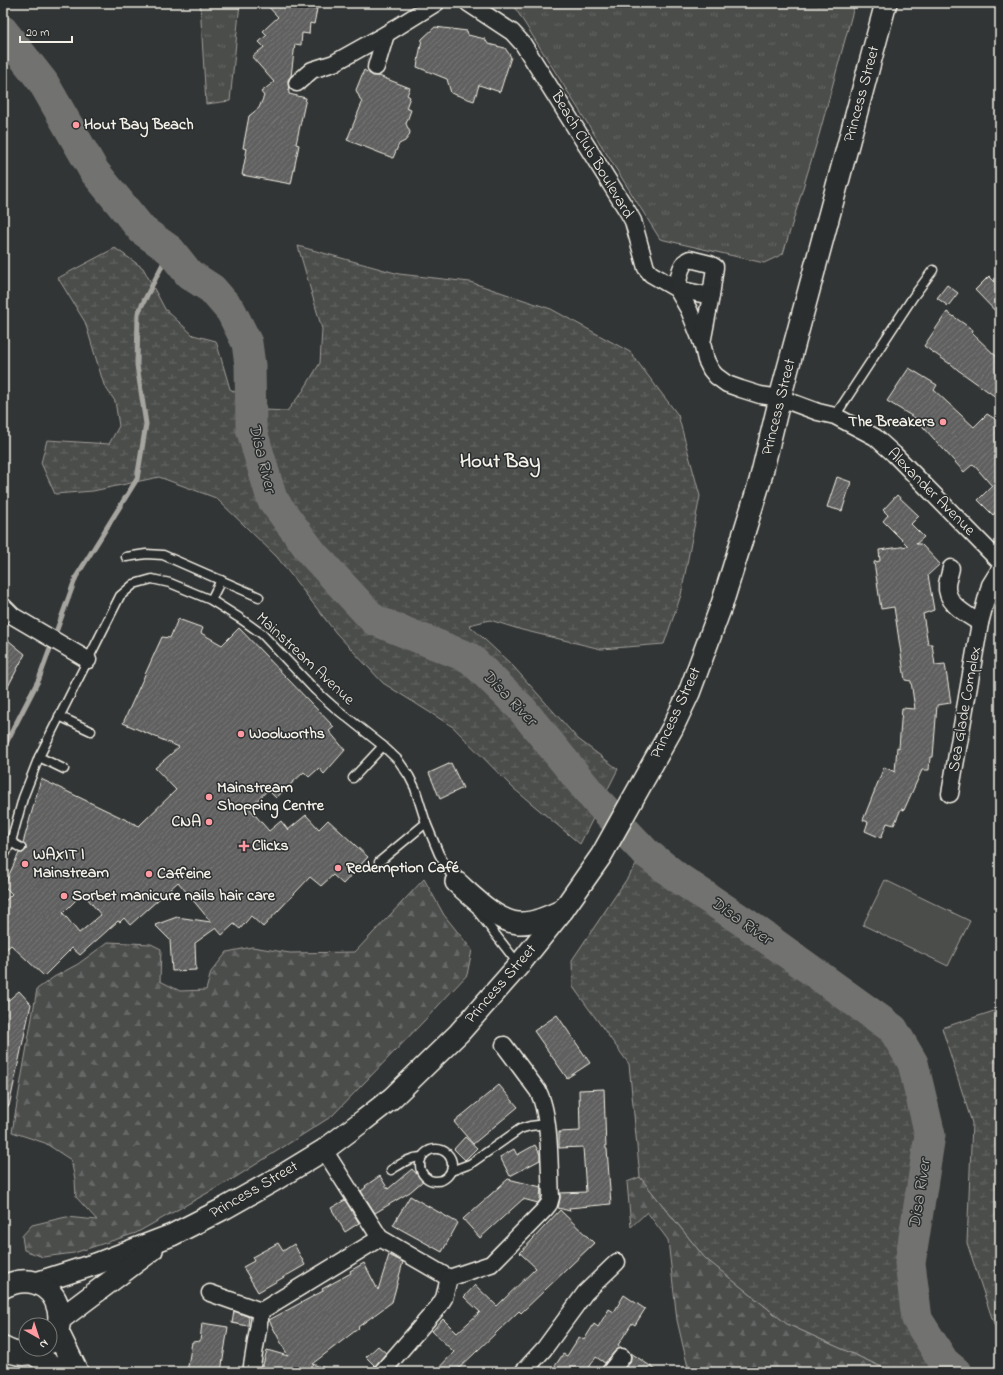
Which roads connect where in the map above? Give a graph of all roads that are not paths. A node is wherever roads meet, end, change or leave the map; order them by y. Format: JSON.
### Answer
{"nodes":[{"id":1,"x":436,"y":3,"type":"edge"},
{"id":2,"x":468,"y":3,"type":"edge"},
{"id":3,"x":886,"y":3,"type":"edge"},
{"id":4,"x":386,"y":34,"type":"junction"},
{"id":5,"x":376,"y":67,"type":"dead end"},
{"id":6,"x":297,"y":83,"type":"dead end"},
{"id":7,"x":933,"y":270,"type":"dead end"},
{"id":8,"x":677,"y":289,"type":"junction"},
{"id":9,"x":711,"y":296,"type":"junction"},
{"id":10,"x":702,"y":343,"type":"junction"},
{"id":11,"x":780,"y":398,"type":"junction"},
{"id":12,"x":836,"y":416,"type":"junction"},
{"id":13,"x":126,"y":557,"type":"dead end"},
{"id":14,"x":1000,"y":562,"type":"edge"},
{"id":15,"x":951,"y":568,"type":"dead end"},
{"id":16,"x":1000,"y":569,"type":"edge"},
{"id":17,"x":221,"y":580,"type":"junction"},
{"id":18,"x":258,"y":597,"type":"dead end"},
{"id":19,"x":211,"y":600,"type":"junction"},
{"id":20,"x":3,"y":606,"type":"edge"},
{"id":21,"x":980,"y":623,"type":"junction"},
{"id":22,"x":88,"y":660,"type":"junction"},
{"id":23,"x":59,"y":716,"type":"junction"},
{"id":24,"x":91,"y":731,"type":"dead end"},
{"id":25,"x":383,"y":746,"type":"junction"},
{"id":26,"x":39,"y":757,"type":"junction"},
{"id":27,"x":64,"y":769,"type":"dead end"},
{"id":28,"x":353,"y":778,"type":"dead end"},
{"id":29,"x":950,"y":794,"type":"dead end"},
{"id":30,"x":426,"y":823,"type":"junction"},
{"id":31,"x":11,"y":842,"type":"junction"},
{"id":32,"x":22,"y":848,"type":"dead end"},
{"id":33,"x":3,"y":858,"type":"edge"},
{"id":34,"x":379,"y":862,"type":"dead end"},
{"id":35,"x":456,"y":882,"type":"junction"},
{"id":36,"x":563,"y":910,"type":"junction"},
{"id":37,"x":519,"y":965,"type":"junction"},
{"id":38,"x":504,"y":1045,"type":"dead end"},
{"id":39,"x":547,"y":1124,"type":"junction"},
{"id":40,"x":324,"y":1150,"type":"junction"},
{"id":41,"x":422,"y":1157,"type":"junction"},
{"id":42,"x":391,"y":1170,"type":"dead end"},
{"id":43,"x":451,"y":1171,"type":"junction"},
{"id":44,"x":172,"y":1235,"type":"junction"},
{"id":45,"x":380,"y":1238,"type":"junction"},
{"id":46,"x":617,"y":1262,"type":"dead end"},
{"id":47,"x":449,"y":1278,"type":"junction"},
{"id":48,"x":6,"y":1282,"type":"edge"},
{"id":49,"x":36,"y":1283,"type":"junction"},
{"id":50,"x":210,"y":1293,"type":"dead end"},
{"id":51,"x":261,"y":1311,"type":"junction"},
{"id":52,"x":54,"y":1317,"type":"edge"},
{"id":53,"x":58,"y":1331,"type":"edge"},
{"id":54,"x":58,"y":1346,"type":"edge"},
{"id":55,"x":6,"y":1352,"type":"edge"},
{"id":56,"x":18,"y":1353,"type":"edge"},
{"id":57,"x":55,"y":1357,"type":"edge"},
{"id":58,"x":622,"y":1357,"type":"dead end"},
{"id":59,"x":60,"y":1372,"type":"edge"},
{"id":60,"x":77,"y":1372,"type":"edge"},
{"id":61,"x":251,"y":1372,"type":"edge"},
{"id":62,"x":382,"y":1372,"type":"edge"},
{"id":63,"x":524,"y":1372,"type":"edge"},
{"id":64,"x":610,"y":1372,"type":"edge"}],
"edges":[{"from":1,"to":4,"type":"street"},
{"from":2,"to":8,"type":"street","name":"Beach Club Boulevard"},
{"from":3,"to":11,"type":"street","name":"Princess Street"},
{"from":4,"to":5,"type":"street"},
{"from":4,"to":6,"type":"street"},
{"from":7,"to":12,"type":"lane"},
{"from":8,"to":9,"type":"street"},
{"from":8,"to":9,"type":"street"},
{"from":8,"to":10,"type":"street"},
{"from":9,"to":10,"type":"street"},
{"from":10,"to":11,"type":"street"},
{"from":11,"to":12,"type":"street","name":"Alexander Avenue"},
{"from":11,"to":36,"type":"street","name":"Princess Street"},
{"from":12,"to":14,"type":"street","name":"Alexander Avenue"},
{"from":13,"to":17,"type":"lane"},
{"from":15,"to":21,"type":"street"},
{"from":16,"to":21,"type":"street","name":"Sea Glade Complex"},
{"from":17,"to":18,"type":"lane"},
{"from":17,"to":19,"type":"lane"},
{"from":19,"to":22,"type":"lane","name":"Mainstream Avenue"},
{"from":19,"to":25,"type":"lane","name":"Mainstream Avenue"},
{"from":20,"to":22,"type":"street"},
{"from":21,"to":29,"type":"street","name":"Sea Glade Complex"},
{"from":22,"to":23,"type":"lane","name":"Mainstream Avenue"},
{"from":23,"to":24,"type":"lane"},
{"from":23,"to":26,"type":"lane","name":"Mainstream Avenue"},
{"from":25,"to":28,"type":"lane"},
{"from":25,"to":30,"type":"lane","name":"Mainstream Avenue"},
{"from":26,"to":27,"type":"lane"},
{"from":26,"to":31,"type":"lane","name":"Mainstream Avenue"},
{"from":30,"to":34,"type":"lane"},
{"from":30,"to":35,"type":"lane","name":"Mainstream Avenue"},
{"from":31,"to":32,"type":"lane"},
{"from":31,"to":33,"type":"lane","name":"Mainstream Avenue"},
{"from":35,"to":36,"type":"street"},
{"from":35,"to":37,"type":"lane","name":"Mainstream Avenue"},
{"from":36,"to":37,"type":"street","name":"Princess Street"},
{"from":37,"to":40,"type":"street","name":"Princess Street"},
{"from":38,"to":39,"type":"street"},
{"from":39,"to":43,"type":"lane"},
{"from":39,"to":47,"type":"street"},
{"from":40,"to":44,"type":"street","name":"Princess Street"},
{"from":40,"to":45,"type":"street"},
{"from":41,"to":42,"type":"lane"},
{"from":41,"to":43,"type":"lane"},
{"from":41,"to":43,"type":"lane"},
{"from":44,"to":49,"type":"street","name":"Princess Street"},
{"from":44,"to":53,"type":"street","name":"Princess Street"},
{"from":45,"to":47,"type":"street"},
{"from":45,"to":51,"type":"street"},
{"from":46,"to":63,"type":"street"},
{"from":47,"to":62,"type":"street"},
{"from":48,"to":49,"type":"main road"},
{"from":49,"to":52,"type":"main road"},
{"from":50,"to":51,"type":"street"},
{"from":51,"to":61,"type":"street"},
{"from":54,"to":60,"type":"main road"},
{"from":55,"to":56,"type":"main road"},
{"from":57,"to":59,"type":"main road"},
{"from":58,"to":64,"type":"street"}]}
